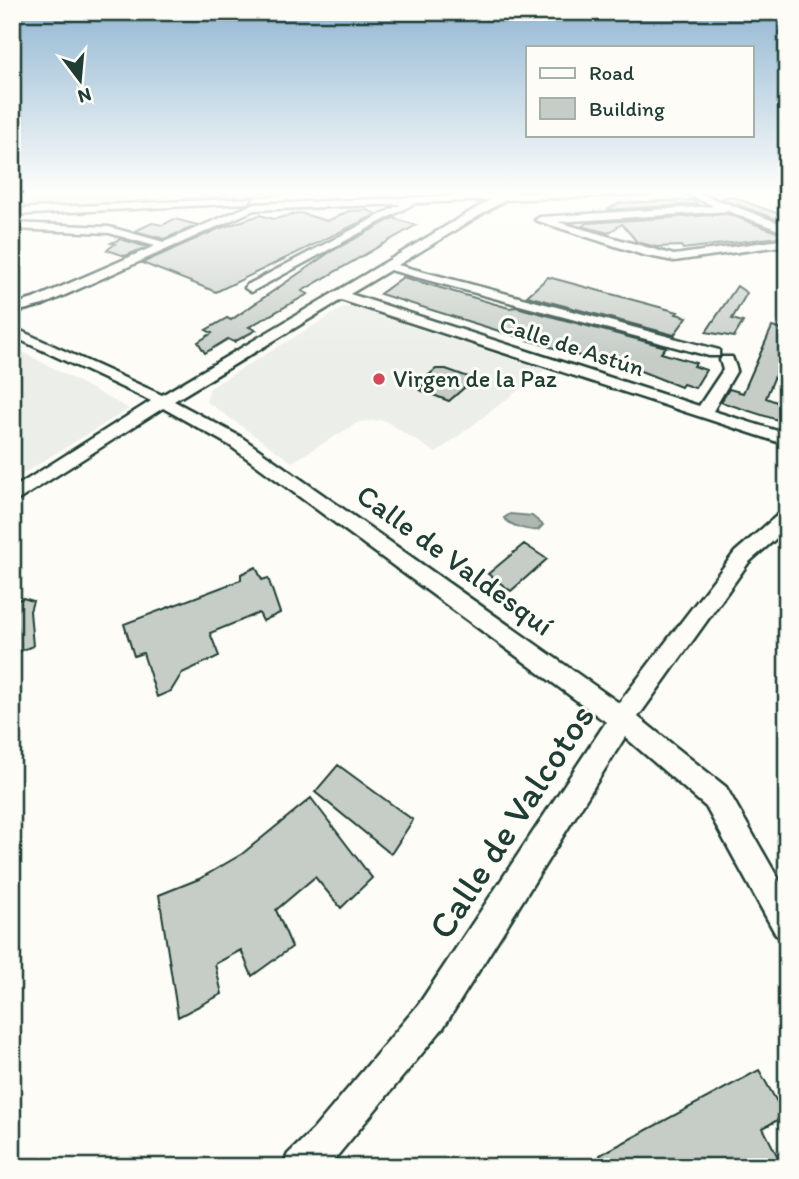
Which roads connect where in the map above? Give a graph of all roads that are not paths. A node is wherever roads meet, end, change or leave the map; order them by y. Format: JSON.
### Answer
{"nodes":[{"id":1,"x":167,"y":246,"type":"edge"},
{"id":2,"x":330,"y":246,"type":"edge"},
{"id":3,"x":423,"y":246,"type":"edge"},
{"id":4,"x":624,"y":246,"type":"edge"},
{"id":5,"x":759,"y":246,"type":"edge"},
{"id":6,"x":390,"y":266,"type":"junction"},
{"id":7,"x":251,"y":288,"type":"dead end"},
{"id":8,"x":342,"y":296,"type":"junction"},
{"id":9,"x":15,"y":309,"type":"edge"},
{"id":10,"x":12,"y":329,"type":"edge"},
{"id":11,"x":163,"y":401,"type":"junction"},
{"id":12,"x":703,"y":413,"type":"junction"},
{"id":13,"x":787,"y":440,"type":"edge"},
{"id":14,"x":12,"y":498,"type":"edge"},
{"id":15,"x":787,"y":518,"type":"edge"},
{"id":16,"x":622,"y":719,"type":"junction"},
{"id":17,"x":787,"y":924,"type":"edge"},
{"id":18,"x":301,"y":1167,"type":"edge"}],
"edges":[{"from":1,"to":9,"type":"street"},
{"from":2,"to":7,"type":"street"},
{"from":3,"to":6,"type":"street"},
{"from":4,"to":5,"type":"street"},
{"from":6,"to":8,"type":"street"},
{"from":6,"to":12,"type":"street"},
{"from":8,"to":11,"type":"street"},
{"from":8,"to":12,"type":"street","name":"Calle de Astún"},
{"from":9,"to":10,"type":"street"},
{"from":10,"to":11,"type":"street","name":"Calle de Valdesquí"},
{"from":11,"to":14,"type":"street"},
{"from":11,"to":16,"type":"street","name":"Calle de Valdesquí"},
{"from":12,"to":13,"type":"street","name":"Calle de Astún"},
{"from":15,"to":16,"type":"street","name":"Calle de Valcotos"},
{"from":16,"to":17,"type":"street","name":"Calle de Valdesquí"},
{"from":16,"to":18,"type":"street","name":"Calle de Valcotos"}]}
